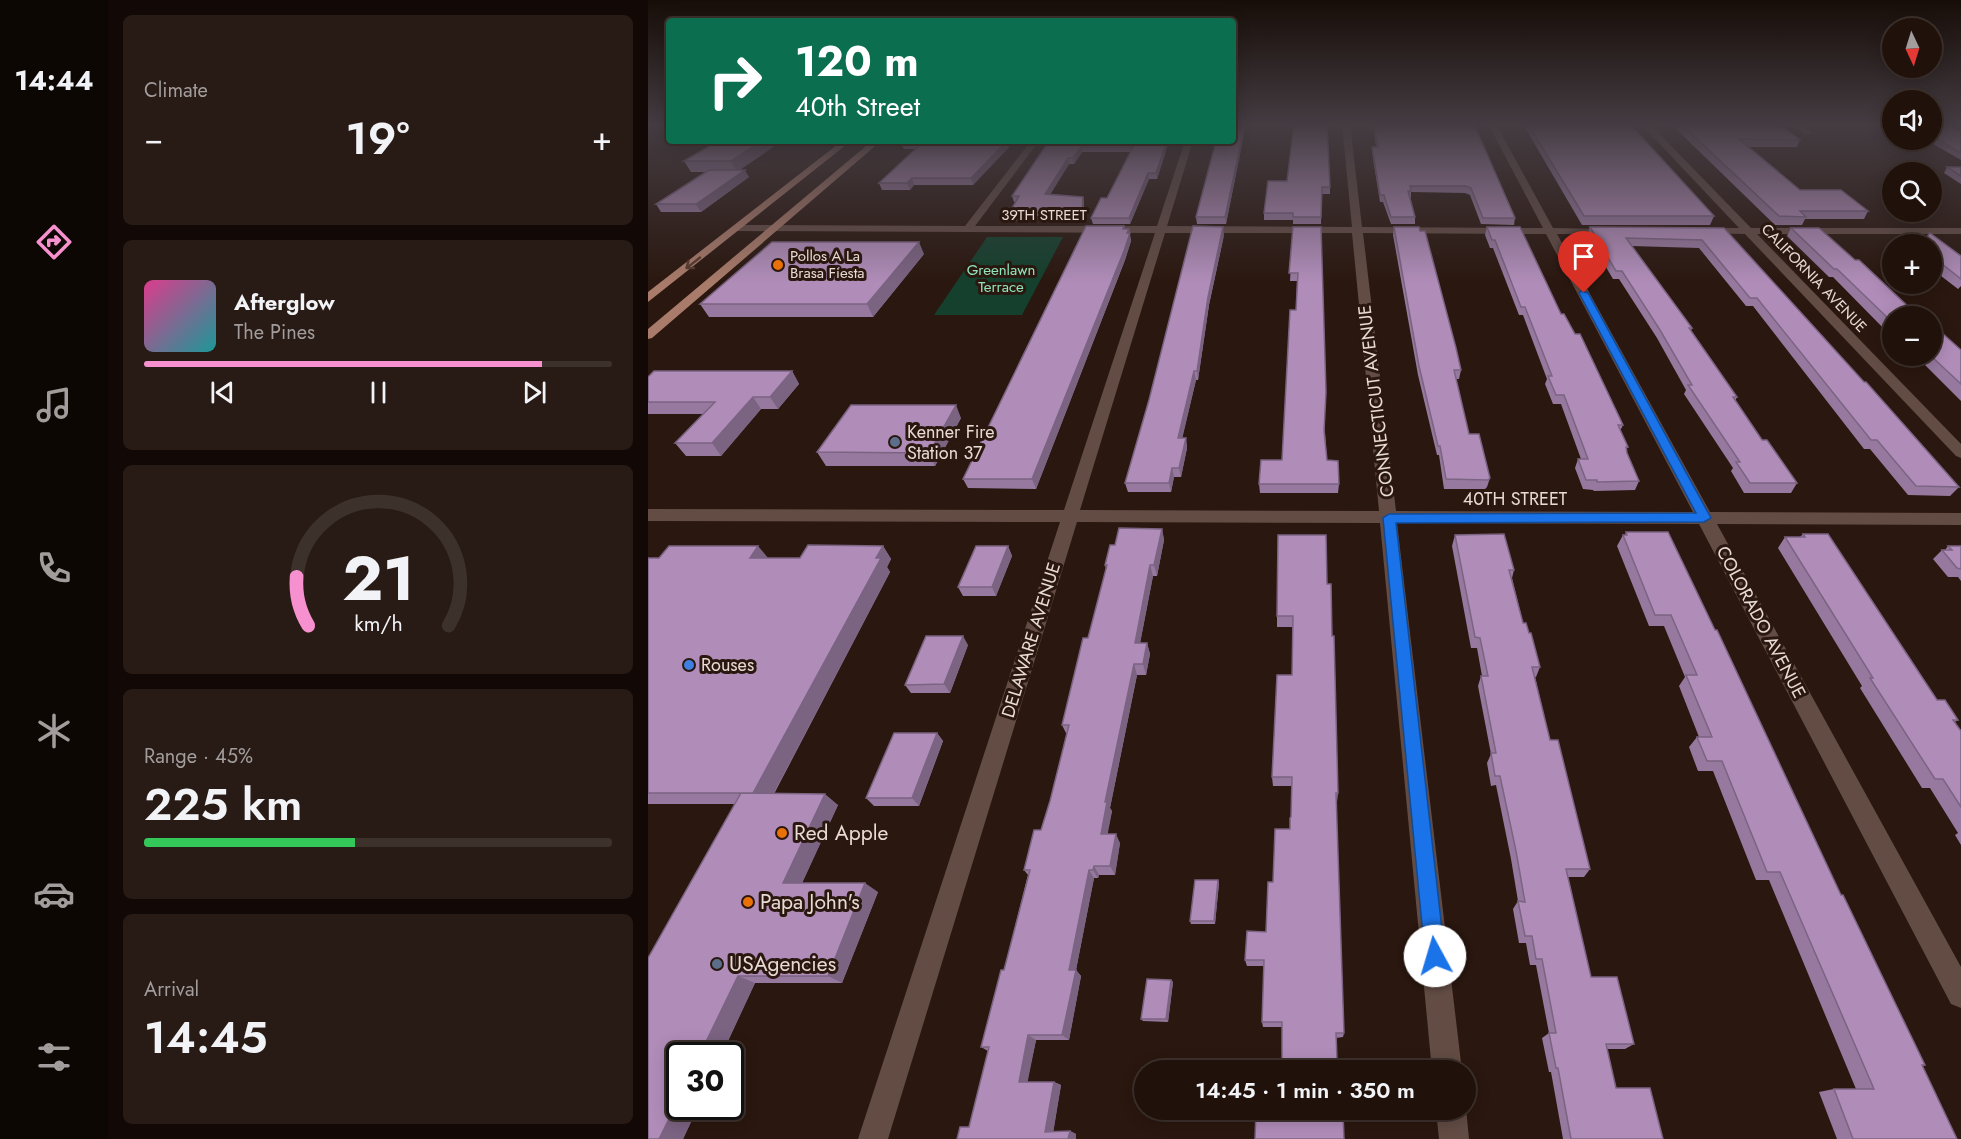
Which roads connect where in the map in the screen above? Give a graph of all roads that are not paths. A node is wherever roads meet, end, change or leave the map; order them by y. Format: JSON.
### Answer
{"nodes":[{"id":1,"x":806,"y":177,"type":"edge"},
{"id":2,"x":834,"y":177,"type":"edge"},
{"id":3,"x":1007,"y":177,"type":"edge"},
{"id":4,"x":1178,"y":177,"type":"edge"},
{"id":5,"x":1351,"y":177,"type":"edge"},
{"id":6,"x":1521,"y":177,"type":"edge"},
{"id":7,"x":1697,"y":177,"type":"edge"},
{"id":8,"x":737,"y":228,"type":"junction"},
{"id":9,"x":774,"y":228,"type":"junction"},
{"id":10,"x":967,"y":230,"type":"junction"},
{"id":11,"x":1161,"y":230,"type":"junction"},
{"id":12,"x":1356,"y":230,"type":"junction"},
{"id":13,"x":1551,"y":231,"type":"junction"},
{"id":14,"x":1620,"y":231,"type":"edge"},
{"id":15,"x":1690,"y":231,"type":"edge"},
{"id":16,"x":1749,"y":231,"type":"junction"},
{"id":17,"x":1942,"y":231,"type":"junction"},
{"id":18,"x":1961,"y":231,"type":"edge"},
{"id":19,"x":1961,"y":244,"type":"edge"},
{"id":20,"x":648,"y":298,"type":"edge"},
{"id":21,"x":648,"y":335,"type":"edge"},
{"id":22,"x":1961,"y":453,"type":"edge"},
{"id":23,"x":648,"y":515,"type":"edge"},
{"id":24,"x":1069,"y":518,"type":"junction"},
{"id":25,"x":1389,"y":518,"type":"junction"},
{"id":26,"x":1704,"y":518,"type":"junction"},
{"id":27,"x":1961,"y":519,"type":"edge"},
{"id":28,"x":1961,"y":994,"type":"edge"},
{"id":29,"x":1446,"y":1060,"type":"edge"},
{"id":30,"x":1452,"y":1120,"type":"edge"},
{"id":31,"x":873,"y":1139,"type":"edge"},
{"id":32,"x":1454,"y":1139,"type":"edge"}],
"edges":[{"from":1,"to":8,"type":"main road"},
{"from":2,"to":9,"type":"main road"},
{"from":3,"to":10,"type":"street"},
{"from":4,"to":11,"type":"street","name":"DELAWARE AVENUE"},
{"from":5,"to":12,"type":"street","name":"CONNECTICUT AVENUE"},
{"from":6,"to":13,"type":"street","name":"COLORADO AVENUE"},
{"from":7,"to":16,"type":"street","name":"CALIFORNIA AVENUE"},
{"from":8,"to":9,"type":"street","name":"39TH STREET"},
{"from":8,"to":20,"type":"main road","one_way":true},
{"from":9,"to":10,"type":"street","name":"39TH STREET"},
{"from":9,"to":21,"type":"main road"},
{"from":10,"to":11,"type":"street","name":"39TH STREET"},
{"from":11,"to":12,"type":"street","name":"39TH STREET"},
{"from":11,"to":24,"type":"street","name":"DELAWARE AVENUE"},
{"from":12,"to":13,"type":"street","name":"39TH STREET"},
{"from":12,"to":25,"type":"street","name":"CONNECTICUT AVENUE"},
{"from":13,"to":14,"type":"street","name":"39TH STREET"},
{"from":13,"to":26,"type":"street","name":"COLORADO AVENUE"},
{"from":15,"to":16,"type":"street"},
{"from":16,"to":17,"type":"street"},
{"from":16,"to":22,"type":"street","name":"CALIFORNIA AVENUE"},
{"from":17,"to":18,"type":"street"},
{"from":17,"to":19,"type":"street"},
{"from":23,"to":24,"type":"street","name":"40TH STREET"},
{"from":24,"to":25,"type":"street","name":"40TH STREET"},
{"from":24,"to":31,"type":"street","name":"DELAWARE AVENUE"},
{"from":25,"to":26,"type":"street","name":"40TH STREET"},
{"from":25,"to":29,"type":"street","name":"CONNECTICUT AVENUE"},
{"from":26,"to":27,"type":"street","name":"40TH STREET"},
{"from":26,"to":28,"type":"street","name":"COLORADO AVENUE"},
{"from":30,"to":32,"type":"street"}]}
